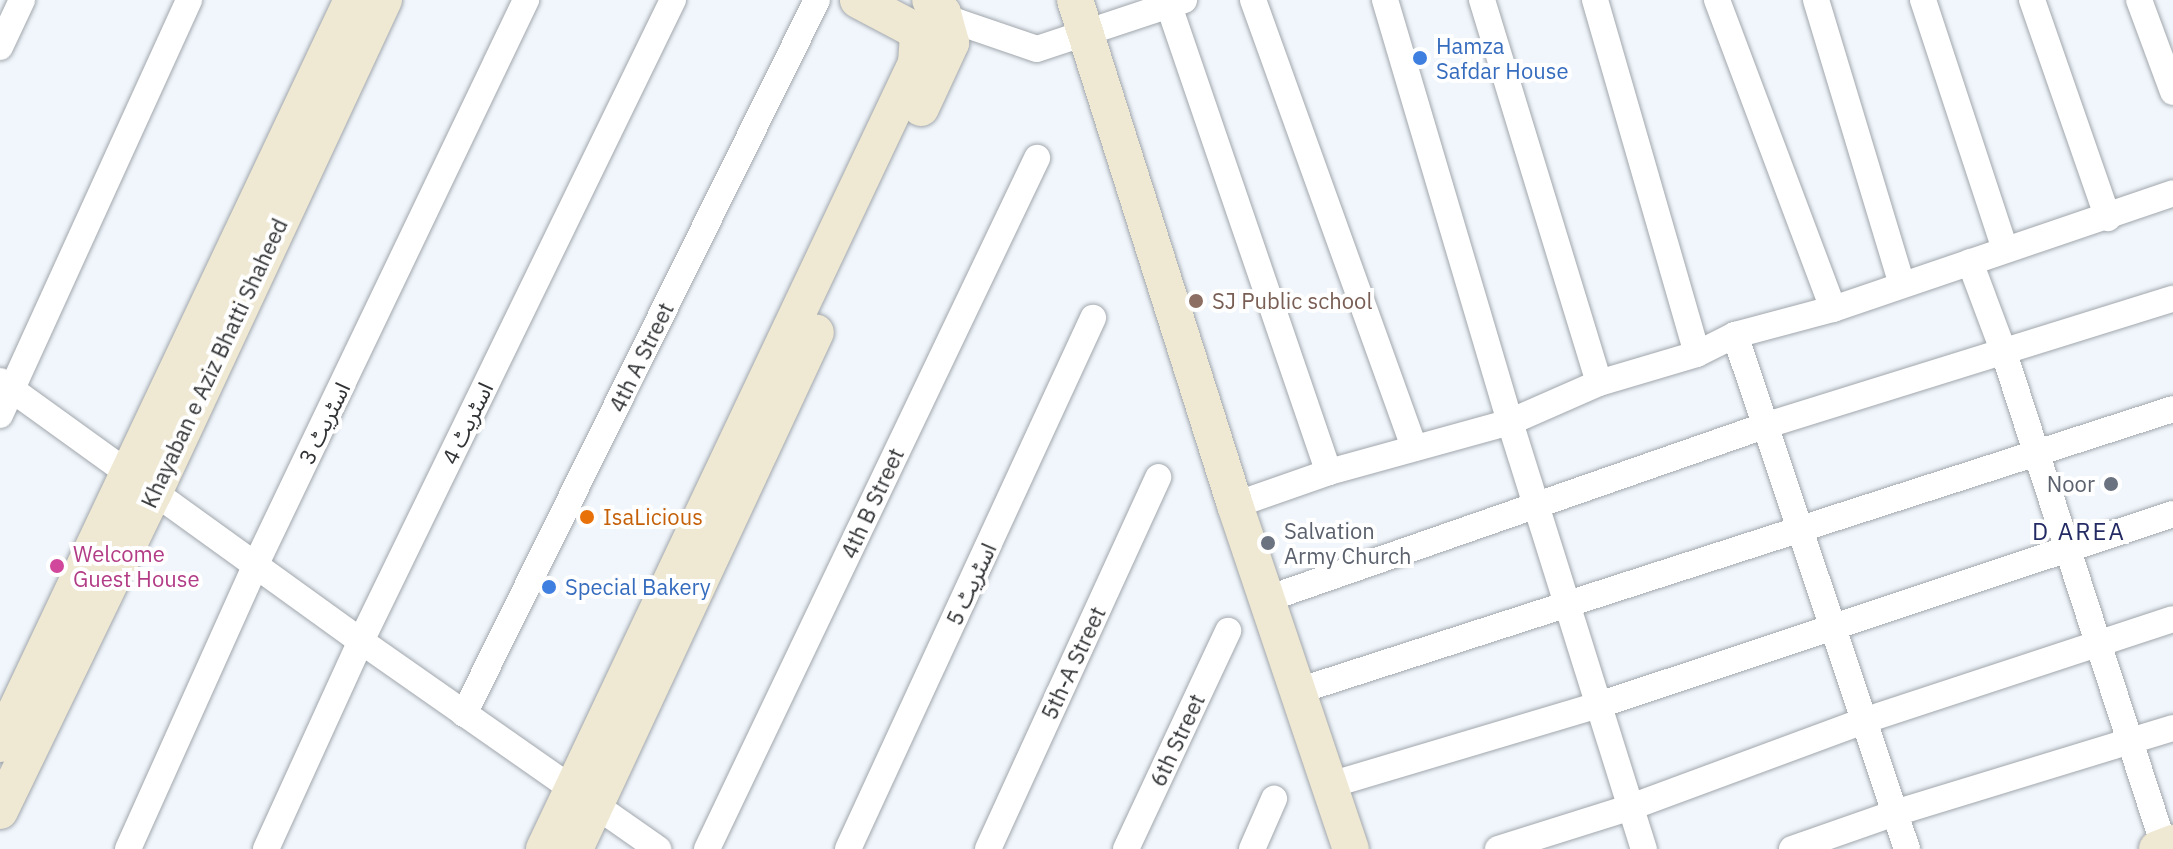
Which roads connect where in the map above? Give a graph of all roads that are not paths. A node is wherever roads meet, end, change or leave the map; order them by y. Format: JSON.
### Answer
{"nodes":[{"id":1,"x":22,"y":0,"type":"edge"},
{"id":2,"x":189,"y":0,"type":"edge"},
{"id":3,"x":352,"y":0,"type":"edge"},
{"id":4,"x":384,"y":0,"type":"edge"},
{"id":5,"x":526,"y":0,"type":"edge"},
{"id":6,"x":673,"y":0,"type":"edge"},
{"id":7,"x":817,"y":0,"type":"edge"},
{"id":8,"x":858,"y":0,"type":"edge"},
{"id":9,"x":1075,"y":0,"type":"edge"},
{"id":10,"x":1253,"y":0,"type":"edge"},
{"id":11,"x":1385,"y":0,"type":"edge"},
{"id":12,"x":1482,"y":0,"type":"edge"},
{"id":13,"x":1595,"y":0,"type":"edge"},
{"id":14,"x":1717,"y":0,"type":"edge"},
{"id":15,"x":1816,"y":0,"type":"edge"},
{"id":16,"x":1923,"y":0,"type":"edge"},
{"id":17,"x":2032,"y":0,"type":"edge"},
{"id":18,"x":2139,"y":0,"type":"edge"},
{"id":19,"x":1174,"y":2,"type":"edge"},
{"id":20,"x":936,"y":26,"type":"edge"},
{"id":21,"x":1086,"y":34,"type":"junction"},
{"id":22,"x":0,"y":47,"type":"edge"},
{"id":23,"x":2173,"y":92,"type":"edge"},
{"id":24,"x":1037,"y":158,"type":"dead end"},
{"id":25,"x":2173,"y":193,"type":"edge"},
{"id":26,"x":2108,"y":218,"type":"junction"},
{"id":27,"x":2005,"y":249,"type":"junction"},
{"id":28,"x":1970,"y":262,"type":"junction"},
{"id":29,"x":1902,"y":284,"type":"junction"},
{"id":30,"x":2173,"y":299,"type":"edge"},
{"id":31,"x":1833,"y":309,"type":"junction"},
{"id":32,"x":1093,"y":318,"type":"dead end"},
{"id":33,"x":1735,"y":335,"type":"junction"},
{"id":34,"x":2004,"y":353,"type":"junction"},
{"id":35,"x":1697,"y":354,"type":"junction"},
{"id":36,"x":1599,"y":383,"type":"junction"},
{"id":37,"x":6,"y":385,"type":"edge"},
{"id":38,"x":2173,"y":409,"type":"edge"},
{"id":39,"x":0,"y":415,"type":"edge"},
{"id":40,"x":1510,"y":422,"type":"junction"},
{"id":41,"x":1764,"y":426,"type":"junction"},
{"id":42,"x":1414,"y":447,"type":"junction"},
{"id":43,"x":2037,"y":456,"type":"junction"},
{"id":44,"x":1329,"y":472,"type":"junction"},
{"id":45,"x":1158,"y":477,"type":"dead end"},
{"id":46,"x":142,"y":484,"type":"junction"},
{"id":47,"x":1235,"y":505,"type":"junction"},
{"id":48,"x":1536,"y":506,"type":"junction"},
{"id":49,"x":2173,"y":514,"type":"edge"},
{"id":50,"x":1799,"y":528,"type":"junction"},
{"id":51,"x":2068,"y":549,"type":"junction"},
{"id":52,"x":255,"y":566,"type":"junction"},
{"id":53,"x":1267,"y":599,"type":"junction"},
{"id":54,"x":1567,"y":604,"type":"junction"},
{"id":55,"x":2173,"y":619,"type":"edge"},
{"id":56,"x":1833,"y":629,"type":"junction"},
{"id":57,"x":1228,"y":631,"type":"dead end"},
{"id":58,"x":361,"y":641,"type":"junction"},
{"id":59,"x":2099,"y":645,"type":"junction"},
{"id":60,"x":1298,"y":691,"type":"junction"},
{"id":61,"x":1599,"y":705,"type":"junction"},
{"id":62,"x":464,"y":714,"type":"junction"},
{"id":63,"x":1863,"y":721,"type":"junction"},
{"id":64,"x":2173,"y":728,"type":"edge"},
{"id":65,"x":2130,"y":741,"type":"junction"},
{"id":66,"x":0,"y":744,"type":"edge"},
{"id":67,"x":1330,"y":785,"type":"junction"},
{"id":68,"x":584,"y":797,"type":"junction"},
{"id":69,"x":1274,"y":799,"type":"dead end"},
{"id":70,"x":1631,"y":807,"type":"junction"},
{"id":71,"x":0,"y":811,"type":"edge"},
{"id":72,"x":1895,"y":813,"type":"junction"},
{"id":73,"x":2165,"y":846,"type":"edge"},
{"id":74,"x":128,"y":849,"type":"edge"},
{"id":75,"x":266,"y":849,"type":"edge"},
{"id":76,"x":544,"y":849,"type":"edge"},
{"id":77,"x":575,"y":849,"type":"edge"},
{"id":78,"x":658,"y":849,"type":"edge"},
{"id":79,"x":707,"y":849,"type":"edge"},
{"id":80,"x":848,"y":849,"type":"edge"},
{"id":81,"x":988,"y":849,"type":"edge"},
{"id":82,"x":1126,"y":849,"type":"edge"},
{"id":83,"x":1252,"y":849,"type":"edge"},
{"id":84,"x":1351,"y":849,"type":"edge"},
{"id":85,"x":1498,"y":849,"type":"edge"},
{"id":86,"x":1644,"y":849,"type":"edge"},
{"id":87,"x":1792,"y":849,"type":"edge"},
{"id":88,"x":1907,"y":849,"type":"edge"}],
"edges":[{"from":1,"to":22,"type":"street"},
{"from":2,"to":37,"type":"street"},
{"from":3,"to":46,"type":"street","name":"Khayaban e Aziz Bhatti Shaheed"},
{"from":4,"to":46,"type":"street","name":"Khayaban e Aziz Bhatti Shaheed"},
{"from":5,"to":52,"type":"street","name":"اسٹریٹ 3"},
{"from":6,"to":58,"type":"street","name":"اسٹریٹ 4"},
{"from":7,"to":62,"type":"street","name":"4th A Street"},
{"from":8,"to":20,"type":"street"},
{"from":9,"to":21,"type":"street"},
{"from":10,"to":42,"type":"street"},
{"from":11,"to":40,"type":"street"},
{"from":12,"to":36,"type":"street"},
{"from":13,"to":35,"type":"street"},
{"from":14,"to":31,"type":"street"},
{"from":15,"to":29,"type":"street"},
{"from":16,"to":27,"type":"street"},
{"from":17,"to":26,"type":"street"},
{"from":18,"to":23,"type":"street"},
{"from":19,"to":21,"type":"street"},
{"from":19,"to":44,"type":"street"},
{"from":20,"to":21,"type":"street"},
{"from":20,"to":68,"type":"street"},
{"from":21,"to":47,"type":"street"},
{"from":24,"to":79,"type":"street","name":"4th B Street"},
{"from":25,"to":26,"type":"street"},
{"from":26,"to":27,"type":"street"},
{"from":27,"to":28,"type":"street"},
{"from":28,"to":29,"type":"street"},
{"from":28,"to":34,"type":"street"},
{"from":29,"to":31,"type":"street"},
{"from":30,"to":34,"type":"street"},
{"from":31,"to":33,"type":"street"},
{"from":32,"to":80,"type":"street","name":"اسٹریٹ 5"},
{"from":33,"to":35,"type":"street"},
{"from":33,"to":41,"type":"street"},
{"from":34,"to":41,"type":"street"},
{"from":34,"to":43,"type":"street"},
{"from":35,"to":36,"type":"street"},
{"from":36,"to":40,"type":"street"},
{"from":37,"to":39,"type":"street"},
{"from":37,"to":46,"type":"street"},
{"from":38,"to":43,"type":"street"},
{"from":40,"to":42,"type":"street"},
{"from":40,"to":48,"type":"street"},
{"from":41,"to":48,"type":"street"},
{"from":41,"to":50,"type":"street"},
{"from":42,"to":44,"type":"street"},
{"from":43,"to":50,"type":"street"},
{"from":43,"to":51,"type":"street"},
{"from":44,"to":47,"type":"street"},
{"from":45,"to":81,"type":"street","name":"5th-A Street"},
{"from":46,"to":52,"type":"street"},
{"from":46,"to":66,"type":"street","name":"Khayaban e Aziz Bhatti Shaheed"},
{"from":46,"to":71,"type":"street","name":"Khayaban e Aziz Bhatti Shaheed"},
{"from":47,"to":53,"type":"street"},
{"from":48,"to":53,"type":"street"},
{"from":48,"to":54,"type":"street"},
{"from":49,"to":51,"type":"street"},
{"from":50,"to":54,"type":"street"},
{"from":50,"to":56,"type":"street"},
{"from":51,"to":56,"type":"street"},
{"from":51,"to":59,"type":"street"},
{"from":52,"to":58,"type":"street"},
{"from":52,"to":74,"type":"street","name":"اسٹریٹ 3"},
{"from":53,"to":60,"type":"street"},
{"from":54,"to":60,"type":"street"},
{"from":54,"to":61,"type":"street"},
{"from":55,"to":59,"type":"street"},
{"from":56,"to":61,"type":"street"},
{"from":56,"to":63,"type":"street"},
{"from":57,"to":82,"type":"street","name":"6th Street"},
{"from":58,"to":62,"type":"street"},
{"from":58,"to":75,"type":"street","name":"اسٹریٹ 4"},
{"from":59,"to":63,"type":"street"},
{"from":59,"to":65,"type":"street"},
{"from":60,"to":67,"type":"street"},
{"from":61,"to":67,"type":"street"},
{"from":61,"to":70,"type":"street"},
{"from":62,"to":68,"type":"street"},
{"from":63,"to":70,"type":"street"},
{"from":63,"to":72,"type":"street"},
{"from":64,"to":65,"type":"street"},
{"from":65,"to":72,"type":"street"},
{"from":65,"to":73,"type":"street"},
{"from":67,"to":84,"type":"street"},
{"from":68,"to":76,"type":"street"},
{"from":68,"to":77,"type":"street"},
{"from":68,"to":78,"type":"street"},
{"from":69,"to":83,"type":"street"},
{"from":70,"to":85,"type":"street"},
{"from":70,"to":86,"type":"street"},
{"from":72,"to":87,"type":"street"},
{"from":72,"to":88,"type":"street"}]}
